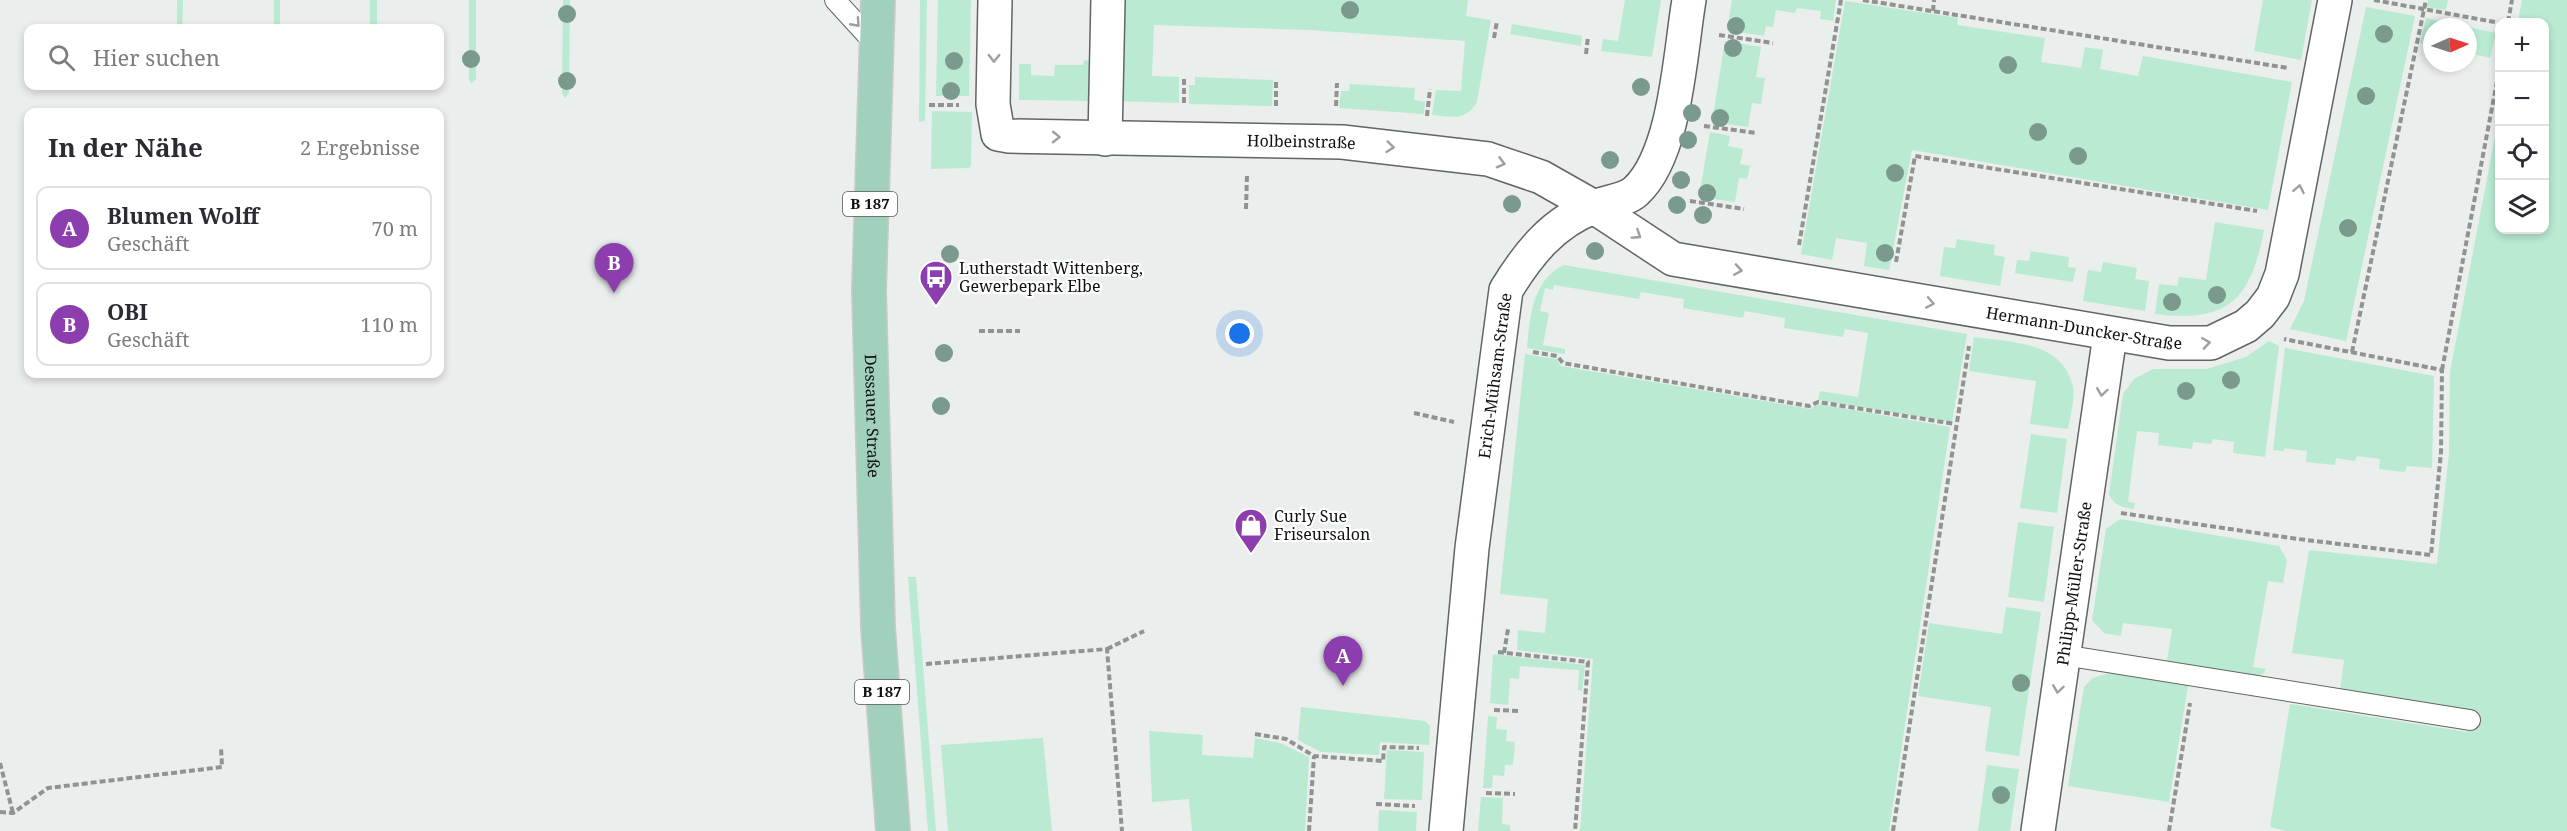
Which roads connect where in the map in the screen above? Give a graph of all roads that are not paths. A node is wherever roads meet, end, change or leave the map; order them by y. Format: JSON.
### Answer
{"nodes":[{"id":1,"x":835,"y":0,"type":"edge"},
{"id":2,"x":878,"y":0,"type":"edge"},
{"id":3,"x":995,"y":0,"type":"edge"},
{"id":4,"x":1108,"y":0,"type":"edge"},
{"id":5,"x":1689,"y":0,"type":"edge"},
{"id":6,"x":2335,"y":0,"type":"edge"},
{"id":7,"x":877,"y":46,"type":"junction"},
{"id":8,"x":1105,"y":139,"type":"junction"},
{"id":9,"x":1594,"y":207,"type":"junction"},
{"id":10,"x":2110,"y":335,"type":"junction"},
{"id":11,"x":2063,"y":656,"type":"junction"},
{"id":12,"x":2470,"y":720,"type":"dead end"},
{"id":13,"x":893,"y":831,"type":"edge"},
{"id":14,"x":1446,"y":831,"type":"edge"},
{"id":15,"x":2038,"y":831,"type":"edge"}],
"edges":[{"from":1,"to":7,"type":"lane","one_way":true},
{"from":2,"to":7,"type":"main road","name":"Dessauer Straße","number":"B 187"},
{"from":3,"to":8,"type":"street","name":"Holbeinstraße","one_way":true},
{"from":4,"to":8,"type":"street"},
{"from":5,"to":9,"type":"street","name":"Erich-Mühsam-Straße"},
{"from":10,"to":6,"type":"street","name":"Hermann-Duncker-Straße","one_way":true},
{"from":7,"to":13,"type":"main road","name":"Dessauer Straße","number":"B 187"},
{"from":8,"to":9,"type":"street","name":"Holbeinstraße","one_way":true},
{"from":9,"to":10,"type":"street","name":"Hermann-Duncker-Straße","one_way":true},
{"from":9,"to":14,"type":"street","name":"Erich-Mühsam-Straße"},
{"from":10,"to":11,"type":"street","name":"Philipp-Müller-Straße","one_way":true},
{"from":11,"to":12,"type":"lane"},
{"from":11,"to":15,"type":"street","name":"Philipp-Müller-Straße","one_way":true}]}
